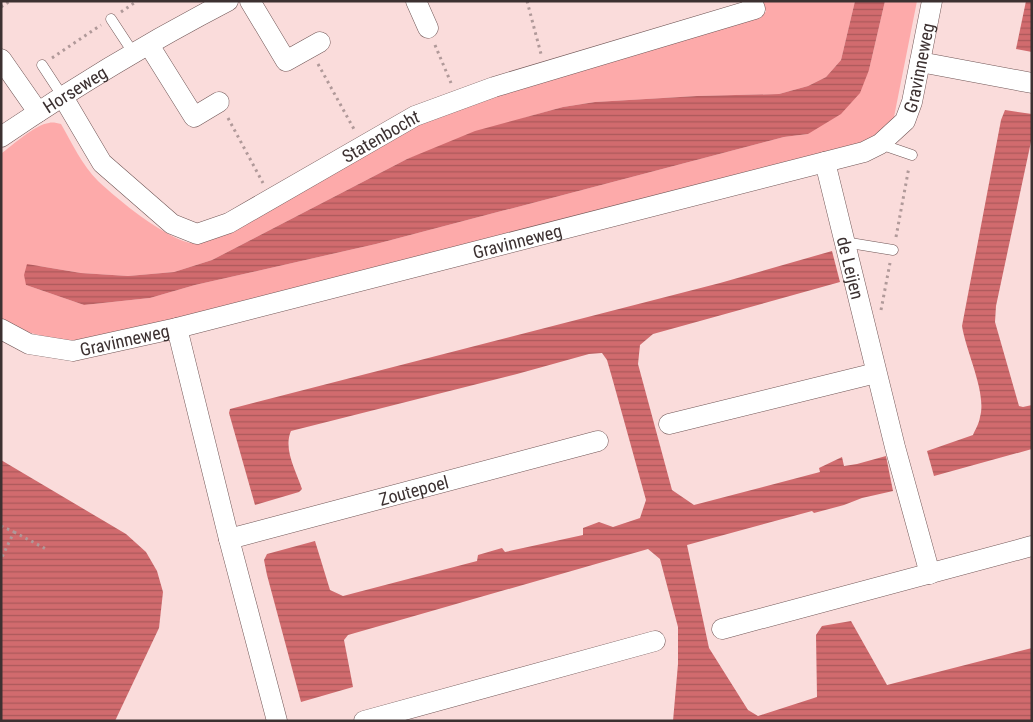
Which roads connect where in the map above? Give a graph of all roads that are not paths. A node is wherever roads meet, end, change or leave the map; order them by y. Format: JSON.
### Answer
{"nodes":[{"id":1,"x":250,"y":1,"type":"edge"},
{"id":2,"x":416,"y":1,"type":"edge"},
{"id":3,"x":752,"y":1,"type":"edge"},
{"id":4,"x":932,"y":1,"type":"edge"},
{"id":5,"x":217,"y":4,"type":"edge"},
{"id":6,"x":111,"y":19,"type":"road end"},
{"id":7,"x":428,"y":28,"type":"road end"},
{"id":8,"x":315,"y":45,"type":"road end"},
{"id":9,"x":141,"y":49,"type":"junction"},
{"id":10,"x":1,"y":59,"type":"edge"},
{"id":11,"x":920,"y":62,"type":"junction"},
{"id":12,"x":42,"y":64,"type":"road end"},
{"id":13,"x":1032,"y":83,"type":"edge"},
{"id":14,"x":63,"y":97,"type":"junction"},
{"id":15,"x":219,"y":102,"type":"road end"},
{"id":16,"x":38,"y":112,"type":"junction"},
{"id":17,"x":1,"y":137,"type":"edge"},
{"id":18,"x":880,"y":144,"type":"junction"},
{"id":19,"x":912,"y":155,"type":"road end"},
{"id":20,"x":825,"y":162,"type":"junction"},
{"id":21,"x":844,"y":242,"type":"junction"},
{"id":22,"x":893,"y":250,"type":"road end"},
{"id":23,"x":177,"y":328,"type":"junction"},
{"id":24,"x":1,"y":329,"type":"edge"},
{"id":25,"x":876,"y":373,"type":"junction"},
{"id":26,"x":669,"y":424,"type":"dead end"},
{"id":27,"x":598,"y":441,"type":"dead end"},
{"id":28,"x":228,"y":539,"type":"junction"},
{"id":29,"x":1032,"y":546,"type":"edge"},
{"id":30,"x":930,"y":574,"type":"junction"},
{"id":31,"x":722,"y":629,"type":"dead end"},
{"id":32,"x":655,"y":641,"type":"dead end"},
{"id":33,"x":277,"y":721,"type":"edge"},
{"id":34,"x":364,"y":721,"type":"edge"}],
"edges":[{"from":1,"to":8,"type":"street"},
{"from":2,"to":7,"type":"street"},
{"from":3,"to":14,"type":"street","name":"Statenbocht"},
{"from":4,"to":11,"type":"street","name":"Gravinneweg"},
{"from":5,"to":9,"type":"street","name":"Horseweg"},
{"from":6,"to":9,"type":"lane"},
{"from":9,"to":14,"type":"street","name":"Horseweg"},
{"from":9,"to":15,"type":"street"},
{"from":10,"to":16,"type":"street"},
{"from":11,"to":13,"type":"street"},
{"from":11,"to":18,"type":"street","name":"Gravinneweg"},
{"from":12,"to":14,"type":"lane"},
{"from":14,"to":16,"type":"street","name":"Horseweg"},
{"from":16,"to":17,"type":"street","name":"Horseweg"},
{"from":18,"to":19,"type":"lane"},
{"from":18,"to":20,"type":"street","name":"Gravinneweg"},
{"from":20,"to":21,"type":"street","name":"de Leijen"},
{"from":20,"to":23,"type":"street","name":"Gravinneweg"},
{"from":21,"to":22,"type":"lane"},
{"from":21,"to":25,"type":"street","name":"de Leijen"},
{"from":23,"to":24,"type":"street","name":"Gravinneweg"},
{"from":23,"to":28,"type":"street"},
{"from":25,"to":26,"type":"street"},
{"from":25,"to":30,"type":"street","name":"de Leijen"},
{"from":27,"to":28,"type":"street","name":"Zoutepoel"},
{"from":28,"to":33,"type":"street"},
{"from":29,"to":30,"type":"street"},
{"from":30,"to":31,"type":"street"},
{"from":32,"to":34,"type":"street"}]}
